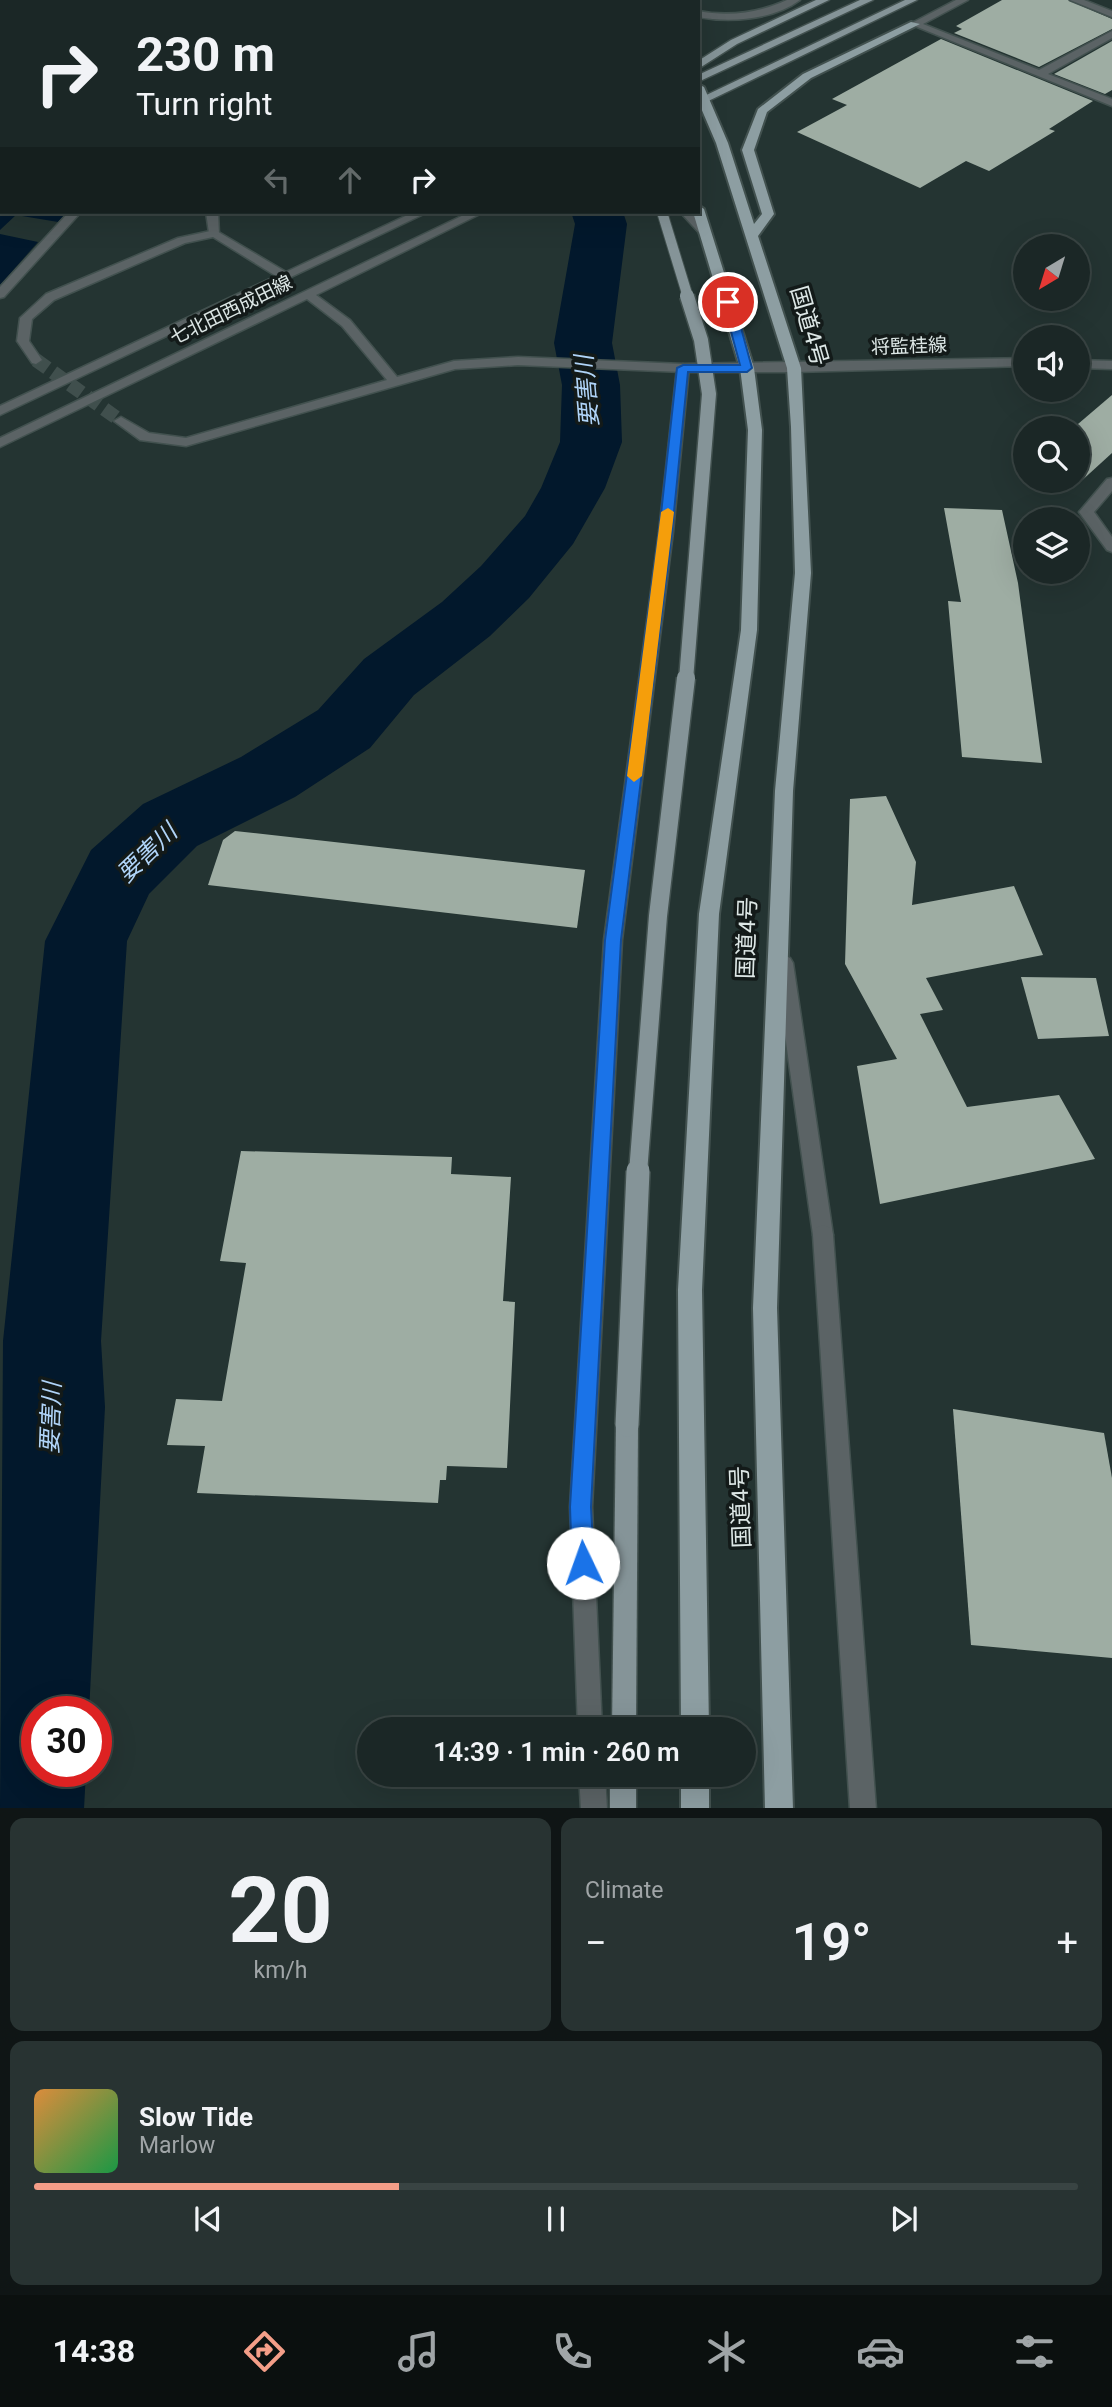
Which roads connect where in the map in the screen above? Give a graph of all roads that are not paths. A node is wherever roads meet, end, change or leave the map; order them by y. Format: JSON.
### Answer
{"nodes":[{"id":1,"x":795,"y":0,"type":"edge"},
{"id":2,"x":824,"y":0,"type":"edge"},
{"id":3,"x":868,"y":0,"type":"edge"},
{"id":4,"x":912,"y":0,"type":"edge"},
{"id":5,"x":963,"y":0,"type":"edge"},
{"id":6,"x":1075,"y":0,"type":"edge"},
{"id":7,"x":700,"y":14,"type":"edge"},
{"id":8,"x":1112,"y":14,"type":"edge"},
{"id":9,"x":915,"y":24,"type":"junction"},
{"id":10,"x":1112,"y":34,"type":"edge"},
{"id":11,"x":700,"y":65,"type":"edge"},
{"id":12,"x":1040,"y":74,"type":"junction"},
{"id":13,"x":700,"y":78,"type":"edge"},
{"id":14,"x":701,"y":102,"type":"edge"},
{"id":15,"x":1112,"y":103,"type":"edge"},
{"id":16,"x":73,"y":214,"type":"edge"},
{"id":17,"x":212,"y":214,"type":"edge"},
{"id":18,"x":418,"y":214,"type":"edge"},
{"id":19,"x":474,"y":214,"type":"edge"},
{"id":20,"x":664,"y":214,"type":"edge"},
{"id":21,"x":687,"y":214,"type":"edge"},
{"id":22,"x":700,"y":214,"type":"edge"},
{"id":23,"x":215,"y":233,"type":"junction"},
{"id":24,"x":707,"y":235,"type":"junction"},
{"id":25,"x":751,"y":237,"type":"junction"},
{"id":26,"x":284,"y":276,"type":"junction"},
{"id":27,"x":0,"y":294,"type":"edge"},
{"id":28,"x":308,"y":294,"type":"junction"},
{"id":29,"x":36,"y":360,"type":"tunnel mouth"},
{"id":30,"x":1013,"y":362,"type":"edge"},
{"id":31,"x":1090,"y":364,"type":"edge"},
{"id":32,"x":1112,"y":365,"type":"edge"},
{"id":33,"x":683,"y":368,"type":"junction"},
{"id":34,"x":747,"y":368,"type":"junction"},
{"id":35,"x":794,"y":368,"type":"junction"},
{"id":36,"x":393,"y":380,"type":"junction"},
{"id":37,"x":0,"y":411,"type":"edge"},
{"id":38,"x":121,"y":421,"type":"tunnel mouth"},
{"id":39,"x":0,"y":443,"type":"edge"},
{"id":40,"x":1112,"y":482,"type":"edge"},
{"id":41,"x":1112,"y":547,"type":"edge"},
{"id":42,"x":778,"y":918,"type":"junction"},
{"id":43,"x":590,"y":1717,"type":"edge"},
{"id":44,"x":624,"y":1717,"type":"edge"},
{"id":45,"x":695,"y":1717,"type":"edge"},
{"id":46,"x":593,"y":1787,"type":"edge"},
{"id":47,"x":623,"y":1787,"type":"edge"},
{"id":48,"x":695,"y":1787,"type":"edge"},
{"id":49,"x":594,"y":1808,"type":"edge"},
{"id":50,"x":623,"y":1808,"type":"edge"},
{"id":51,"x":695,"y":1808,"type":"edge"},
{"id":52,"x":779,"y":1808,"type":"edge"},
{"id":53,"x":863,"y":1808,"type":"edge"}],
"edges":[{"from":1,"to":7,"type":"street"},
{"from":2,"to":11,"type":"main road"},
{"from":3,"to":13,"type":"main road"},
{"from":4,"to":14,"type":"main road"},
{"from":5,"to":9,"type":"street"},
{"from":6,"to":8,"type":"street"},
{"from":9,"to":12,"type":"street"},
{"from":9,"to":25,"type":"highway"},
{"from":10,"to":12,"type":"street"},
{"from":12,"to":15,"type":"street"},
{"from":14,"to":25,"type":"highway","name":"国道4号"},
{"from":16,"to":27,"type":"street"},
{"from":17,"to":23,"type":"street"},
{"from":18,"to":26,"type":"street"},
{"from":19,"to":28,"type":"street","name":"七北田西成田線"},
{"from":20,"to":44,"type":"main road","bridge":true},
{"from":21,"to":24,"type":"street"},
{"from":22,"to":24,"type":"highway","name":"国道4号"},
{"from":23,"to":26,"type":"street"},
{"from":23,"to":29,"type":"street"},
{"from":24,"to":34,"type":"highway","name":"国道4号"},
{"from":25,"to":35,"type":"highway","name":"国道4号"},
{"from":26,"to":37,"type":"street"},
{"from":28,"to":36,"type":"street"},
{"from":28,"to":39,"type":"street","name":"七北田西成田線"},
{"from":30,"to":35,"type":"street","name":"将監桂線"},
{"from":31,"to":32,"type":"street"},
{"from":33,"to":34,"type":"street","name":"将監桂線"},
{"from":33,"to":36,"type":"street","name":"将監桂線"},
{"from":33,"to":43,"type":"street"},
{"from":34,"to":35,"type":"street","name":"将監桂線"},
{"from":34,"to":45,"type":"highway","name":"国道4号"},
{"from":35,"to":42,"type":"highway","name":"国道4号"},
{"from":36,"to":38,"type":"street","name":"将監桂線"},
{"from":40,"to":41,"type":"street"},
{"from":42,"to":52,"type":"highway","name":"国道4号"},
{"from":42,"to":53,"type":"street"},
{"from":46,"to":49,"type":"street"},
{"from":47,"to":50,"type":"main road"},
{"from":48,"to":51,"type":"highway"}]}
